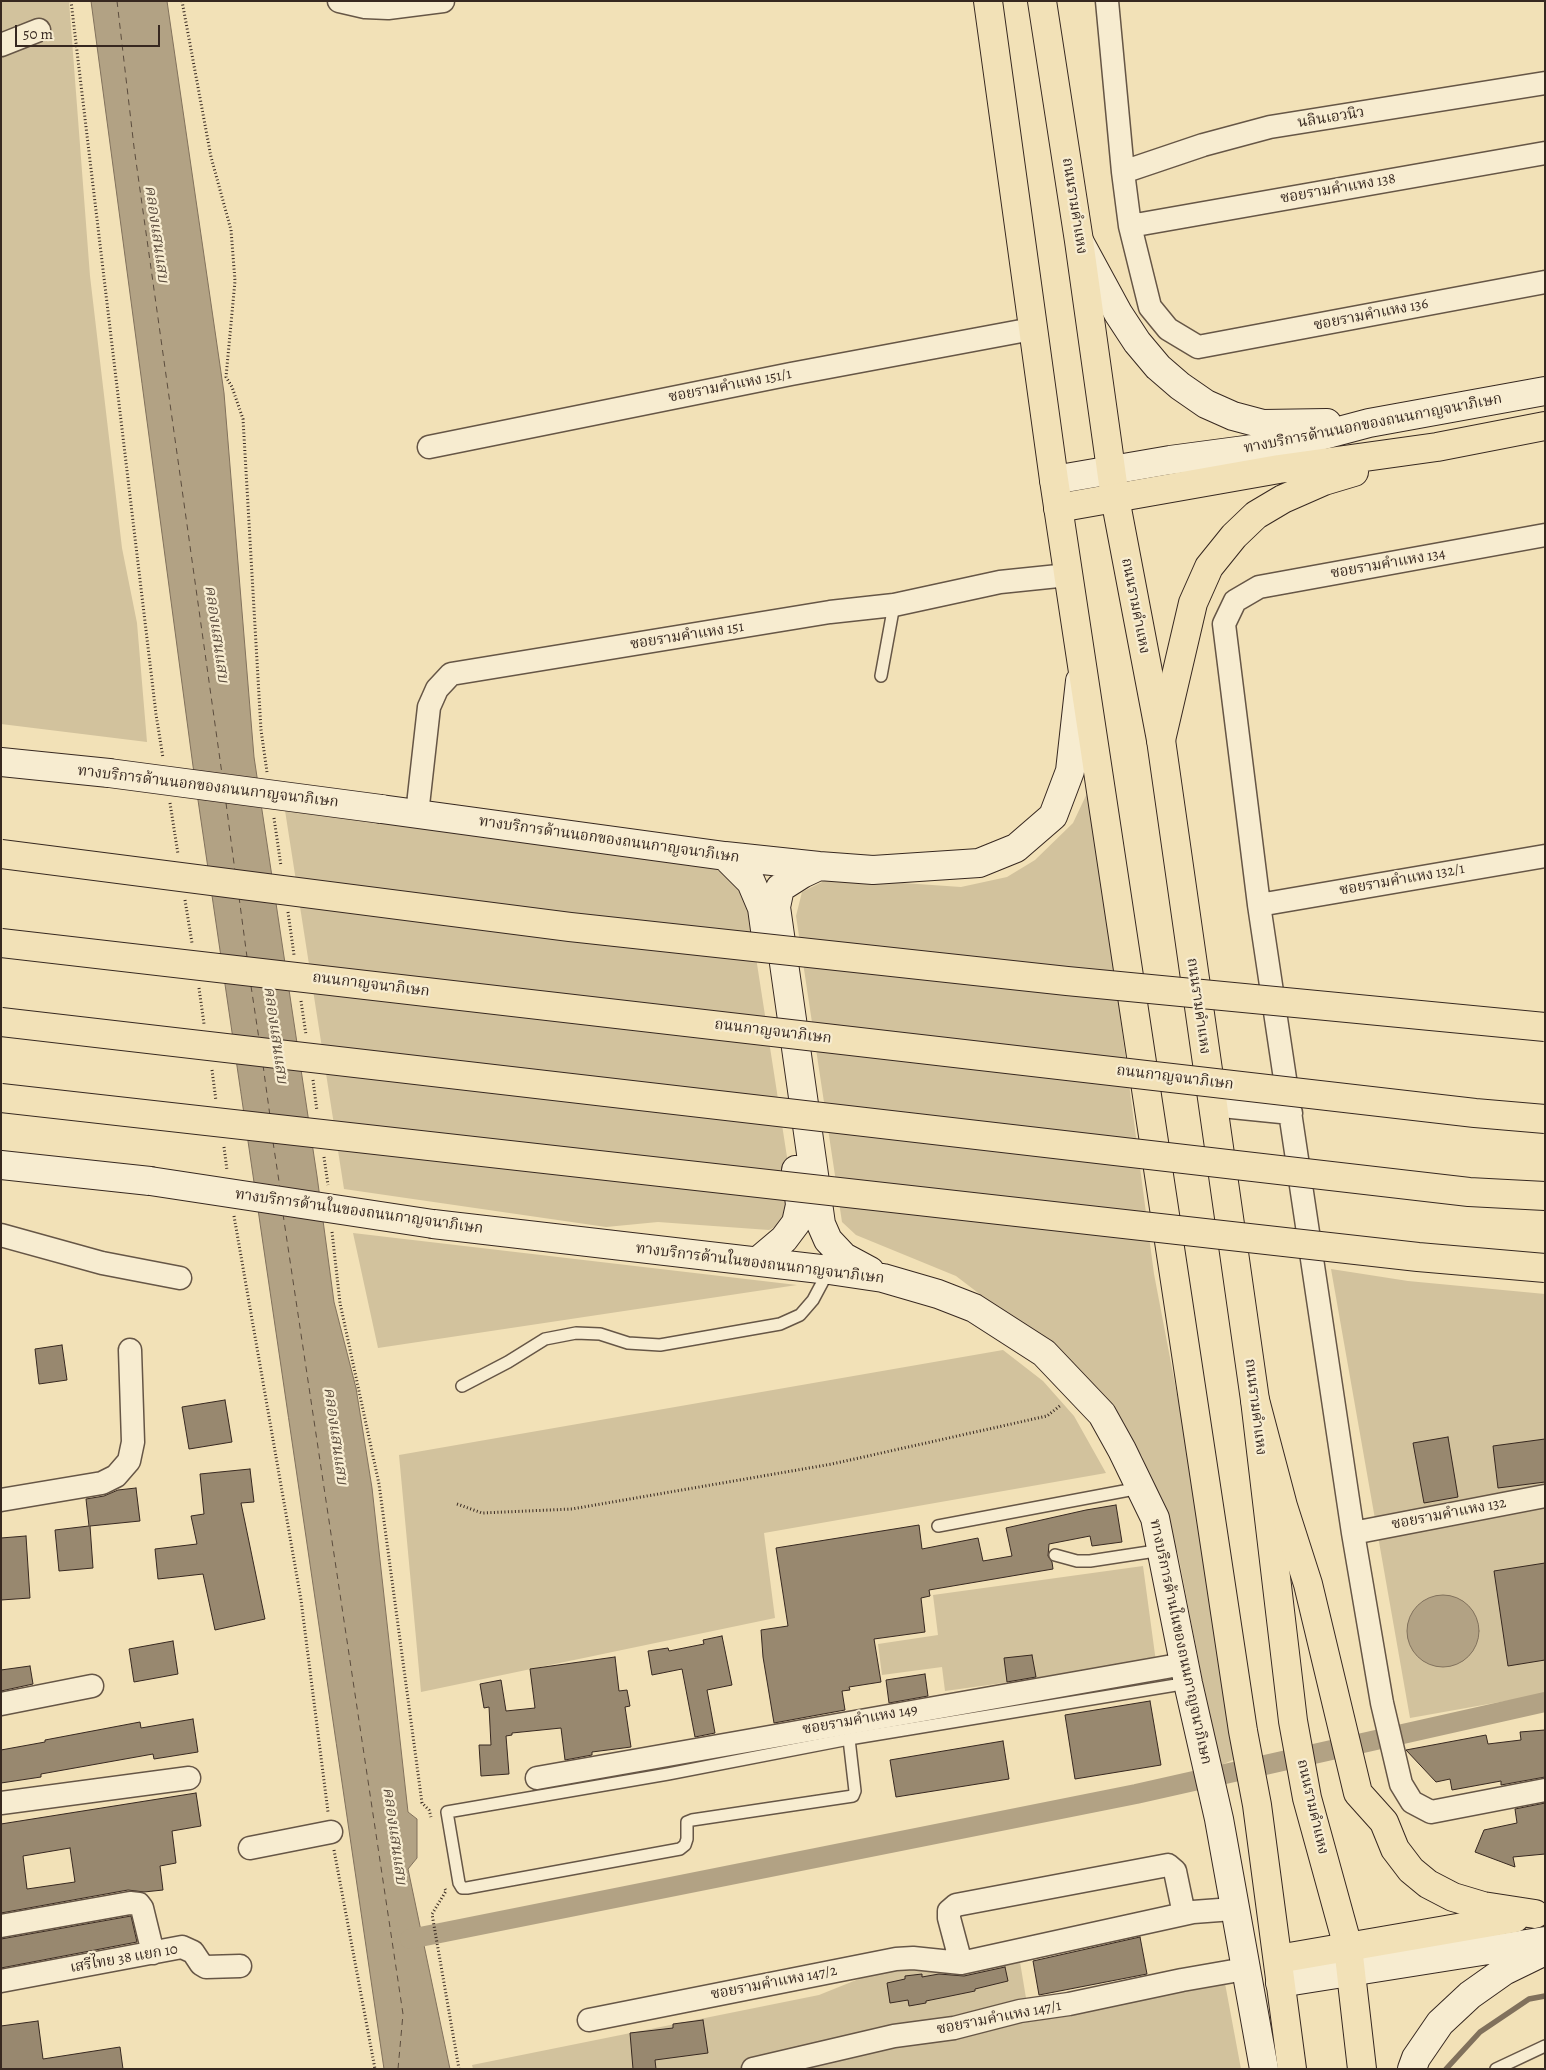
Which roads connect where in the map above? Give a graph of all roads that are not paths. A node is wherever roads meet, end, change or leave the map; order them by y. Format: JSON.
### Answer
{"nodes":[{"id":1,"x":339,"y":1,"type":"edge"},
{"id":2,"x":443,"y":1,"type":"edge"},
{"id":3,"x":988,"y":1,"type":"edge"},
{"id":4,"x":1042,"y":1,"type":"edge"},
{"id":5,"x":1106,"y":1,"type":"edge"},
{"id":6,"x":39,"y":30,"type":"dead end"},
{"id":7,"x":1,"y":45,"type":"edge"},
{"id":8,"x":1545,"y":83,"type":"edge"},
{"id":9,"x":1545,"y":152,"type":"edge"},
{"id":10,"x":1123,"y":172,"type":"junction"},
{"id":11,"x":1130,"y":226,"type":"junction"},
{"id":12,"x":1079,"y":241,"type":"junction"},
{"id":13,"x":1545,"y":282,"type":"edge"},
{"id":14,"x":1032,"y":329,"type":"junction"},
{"id":15,"x":1545,"y":391,"type":"edge"},
{"id":16,"x":1369,"y":423,"type":"junction"},
{"id":17,"x":1545,"y":426,"type":"edge"},
{"id":18,"x":429,"y":447,"type":"dead end"},
{"id":19,"x":1436,"y":447,"type":"junction"},
{"id":20,"x":1111,"y":470,"type":"junction"},
{"id":21,"x":1054,"y":480,"type":"junction"},
{"id":22,"x":1115,"y":498,"type":"junction"},
{"id":23,"x":1058,"y":508,"type":"junction"},
{"id":24,"x":1545,"y":535,"type":"edge"},
{"id":25,"x":1068,"y":575,"type":"junction"},
{"id":26,"x":894,"y":605,"type":"junction"},
{"id":27,"x":1082,"y":667,"type":"junction"},
{"id":28,"x":881,"y":676,"type":"dead end"},
{"id":29,"x":1161,"y":740,"type":"junction"},
{"id":30,"x":9,"y":767,"type":"edge"},
{"id":31,"x":417,"y":814,"type":"junction"},
{"id":32,"x":1,"y":854,"type":"edge"},
{"id":33,"x":725,"y":856,"type":"junction"},
{"id":34,"x":1545,"y":856,"type":"edge"},
{"id":35,"x":818,"y":866,"type":"junction"},
{"id":36,"x":1260,"y":905,"type":"junction"},
{"id":37,"x":1,"y":943,"type":"edge"},
{"id":38,"x":1,"y":1022,"type":"edge"},
{"id":39,"x":1545,"y":1027,"type":"edge"},
{"id":40,"x":1,"y":1098,"type":"edge"},
{"id":41,"x":1212,"y":1105,"type":"junction"},
{"id":42,"x":1291,"y":1113,"type":"junction"},
{"id":43,"x":1545,"y":1118,"type":"edge"},
{"id":44,"x":1,"y":1165,"type":"edge"},
{"id":45,"x":1545,"y":1196,"type":"edge"},
{"id":46,"x":1,"y":1235,"type":"edge"},
{"id":47,"x":758,"y":1261,"type":"junction"},
{"id":48,"x":1545,"y":1268,"type":"edge"},
{"id":49,"x":829,"y":1270,"type":"junction"},
{"id":50,"x":180,"y":1278,"type":"dead end"},
{"id":51,"x":883,"y":1278,"type":"junction"},
{"id":52,"x":130,"y":1350,"type":"dead end"},
{"id":53,"x":462,"y":1386,"type":"dead end"},
{"id":54,"x":1255,"y":1400,"type":"junction"},
{"id":55,"x":1142,"y":1488,"type":"junction"},
{"id":56,"x":1545,"y":1496,"type":"edge"},
{"id":57,"x":1,"y":1500,"type":"edge"},
{"id":58,"x":938,"y":1526,"type":"dead end"},
{"id":59,"x":1354,"y":1533,"type":"junction"},
{"id":60,"x":1163,"y":1550,"type":"junction"},
{"id":61,"x":1055,"y":1555,"type":"dead end"},
{"id":62,"x":1186,"y":1673,"type":"junction"},
{"id":63,"x":92,"y":1686,"type":"dead end"},
{"id":64,"x":1,"y":1704,"type":"edge"},
{"id":65,"x":849,"y":1739,"type":"junction"},
{"id":66,"x":189,"y":1778,"type":"dead end"},
{"id":67,"x":536,"y":1778,"type":"dead end"},
{"id":68,"x":1545,"y":1790,"type":"edge"},
{"id":69,"x":1,"y":1802,"type":"edge"},
{"id":70,"x":331,"y":1832,"type":"dead end"},
{"id":71,"x":250,"y":1848,"type":"dead end"},
{"id":72,"x":1234,"y":1909,"type":"junction"},
{"id":73,"x":1184,"y":1914,"type":"junction"},
{"id":74,"x":1540,"y":1914,"type":"edge"},
{"id":75,"x":1,"y":1926,"type":"edge"},
{"id":76,"x":1545,"y":1940,"type":"edge"},
{"id":77,"x":1545,"y":1951,"type":"edge"},
{"id":78,"x":153,"y":1953,"type":"junction"},
{"id":79,"x":1350,"y":1960,"type":"junction"},
{"id":80,"x":961,"y":1963,"type":"junction"},
{"id":81,"x":240,"y":1966,"type":"dead end"},
{"id":82,"x":1245,"y":1969,"type":"junction"},
{"id":83,"x":1279,"y":1971,"type":"junction"},
{"id":84,"x":1,"y":1981,"type":"edge"},
{"id":85,"x":589,"y":2020,"type":"dead end"},
{"id":86,"x":1545,"y":2046,"type":"edge"},
{"id":87,"x":753,"y":2069,"type":"edge"},
{"id":88,"x":1264,"y":2069,"type":"edge"},
{"id":89,"x":1292,"y":2069,"type":"edge"},
{"id":90,"x":1362,"y":2069,"type":"edge"},
{"id":91,"x":1412,"y":2069,"type":"edge"},
{"id":92,"x":1496,"y":2069,"type":"edge"}],
"edges":[{"from":1,"to":2,"type":"street"},
{"from":3,"to":14,"type":"main road"},
{"from":4,"to":12,"type":"main road","name":"ถนนรามคำแหง"},
{"from":5,"to":10,"type":"street"},
{"from":6,"to":7,"type":"street"},
{"from":8,"to":10,"type":"street","name":"นลินเอวนิว"},
{"from":9,"to":11,"type":"street","name":"ซอยรามคำแหง 138"},
{"from":10,"to":11,"type":"street"},
{"from":11,"to":13,"type":"street","name":"ซอยรามคำแหง 136"},
{"from":12,"to":16,"type":"main road"},
{"from":12,"to":20,"type":"main road","name":"ถนนรามคำแหง"},
{"from":14,"to":18,"type":"street","name":"ซอยรามคำแหง 151/1"},
{"from":14,"to":21,"type":"main road"},
{"from":15,"to":16,"type":"main road","name":"ทางบริการด้านนอกของถนนกาญจนาภิเษก"},
{"from":16,"to":20,"type":"main road","name":"ทางบริการด้านนอกของถนนกาญจนาภิเษก"},
{"from":17,"to":19,"type":"main road"},
{"from":19,"to":22,"type":"main road"},
{"from":19,"to":29,"type":"main road"},
{"from":20,"to":21,"type":"main road","name":"ทางบริการด้านนอกของถนนกาญจนาภิเษก"},
{"from":20,"to":22,"type":"main road","name":"ถนนรามคำแหง"},
{"from":21,"to":23,"type":"main road"},
{"from":22,"to":23,"type":"main road"},
{"from":22,"to":29,"type":"main road","name":"ถนนรามคำแหง"},
{"from":23,"to":25,"type":"main road"},
{"from":24,"to":36,"type":"street","name":"ซอยรามคำแหง 134"},
{"from":25,"to":26,"type":"street","name":"ซอยรามคำแหง 151"},
{"from":25,"to":27,"type":"main road"},
{"from":26,"to":28,"type":"lane"},
{"from":26,"to":31,"type":"street","name":"ซอยรามคำแหง 151"},
{"from":27,"to":35,"type":"main road","name":"ทางบริการด้านนอกของถนนกาญจนาภิเษก"},
{"from":27,"to":83,"type":"main road"},
{"from":29,"to":41,"type":"main road","name":"ถนนรามคำแหง"},
{"from":30,"to":31,"type":"main road","name":"ทางบริการด้านนอกของถนนกาญจนาภิเษก","bridge":true},
{"from":31,"to":33,"type":"main road","name":"ทางบริการด้านนอกของถนนกาญจนาภิเษก"},
{"from":32,"to":39,"type":"main road","bridge":true},
{"from":33,"to":35,"type":"main road","name":"ทางบริการด้านนอกของถนนกาญจนาภิเษก"},
{"from":33,"to":47,"type":"main road"},
{"from":34,"to":36,"type":"street","name":"ซอยรามคำแหง 132/1"},
{"from":35,"to":51,"type":"main road"},
{"from":36,"to":42,"type":"street"},
{"from":37,"to":43,"type":"main road","name":"ถนนกาญจนาภิเษก","bridge":true},
{"from":38,"to":45,"type":"main road","bridge":true},
{"from":40,"to":48,"type":"main road","bridge":true},
{"from":41,"to":42,"type":"street"},
{"from":41,"to":54,"type":"main road","name":"ถนนรามคำแหง"},
{"from":42,"to":59,"type":"street"},
{"from":44,"to":47,"type":"main road","name":"ทางบริการด้านในของถนนกาญจนาภิเษก","bridge":true},
{"from":46,"to":50,"type":"street"},
{"from":47,"to":49,"type":"main road","name":"ทางบริการด้านในของถนนกาญจนาภิเษก"},
{"from":49,"to":51,"type":"main road","name":"ทางบริการด้านในของถนนกาญจนาภิเษก"},
{"from":49,"to":53,"type":"lane"},
{"from":51,"to":55,"type":"main road","name":"ทางบริการด้านในของถนนกาญจนาภิเษก"},
{"from":52,"to":57,"type":"street"},
{"from":54,"to":74,"type":"main road"},
{"from":54,"to":79,"type":"main road","name":"ถนนรามคำแหง"},
{"from":55,"to":58,"type":"lane"},
{"from":55,"to":60,"type":"main road","name":"ทางบริการด้านในของถนนกาญจนาภิเษก"},
{"from":56,"to":59,"type":"street","name":"ซอยรามคำแหง 132"},
{"from":59,"to":68,"type":"street"},
{"from":60,"to":61,"type":"lane"},
{"from":60,"to":62,"type":"main road","name":"ทางบริการด้านในของถนนกาญจนาภิเษก"},
{"from":62,"to":65,"type":"lane"},
{"from":62,"to":67,"type":"street","name":"ซอยรามคำแหง 149"},
{"from":62,"to":72,"type":"main road","name":"ทางบริการด้านในของถนนกาญจนาภิเษก"},
{"from":63,"to":64,"type":"street"},
{"from":65,"to":65,"type":"lane"},
{"from":66,"to":69,"type":"street"},
{"from":70,"to":71,"type":"street"},
{"from":72,"to":73,"type":"street","name":"ซอยรามคำแหง 147/2"},
{"from":72,"to":82,"type":"main road","name":"ทางบริการด้านในของถนนกาญจนาภิเษก"},
{"from":73,"to":80,"type":"street","name":"ซอยรามคำแหง 147/2"},
{"from":73,"to":80,"type":"street"},
{"from":74,"to":79,"type":"main road"},
{"from":75,"to":78,"type":"street"},
{"from":76,"to":79,"type":"main road"},
{"from":77,"to":91,"type":"main road"},
{"from":78,"to":81,"type":"street","name":"เสรีไทย 38 แยก 10"},
{"from":78,"to":84,"type":"street","name":"เสรีไทย 38 แยก 10"},
{"from":79,"to":83,"type":"main road"},
{"from":79,"to":90,"type":"main road","name":"ถนนรามคำแหง"},
{"from":80,"to":85,"type":"street","name":"ซอยรามคำแหง 147/2"},
{"from":82,"to":87,"type":"street","name":"ซอยรามคำแหง 147/1"},
{"from":82,"to":88,"type":"main road","name":"ทางบริการด้านในของถนนกาญจนาภิเษก"},
{"from":83,"to":89,"type":"main road"},
{"from":86,"to":92,"type":"lane"}]}
